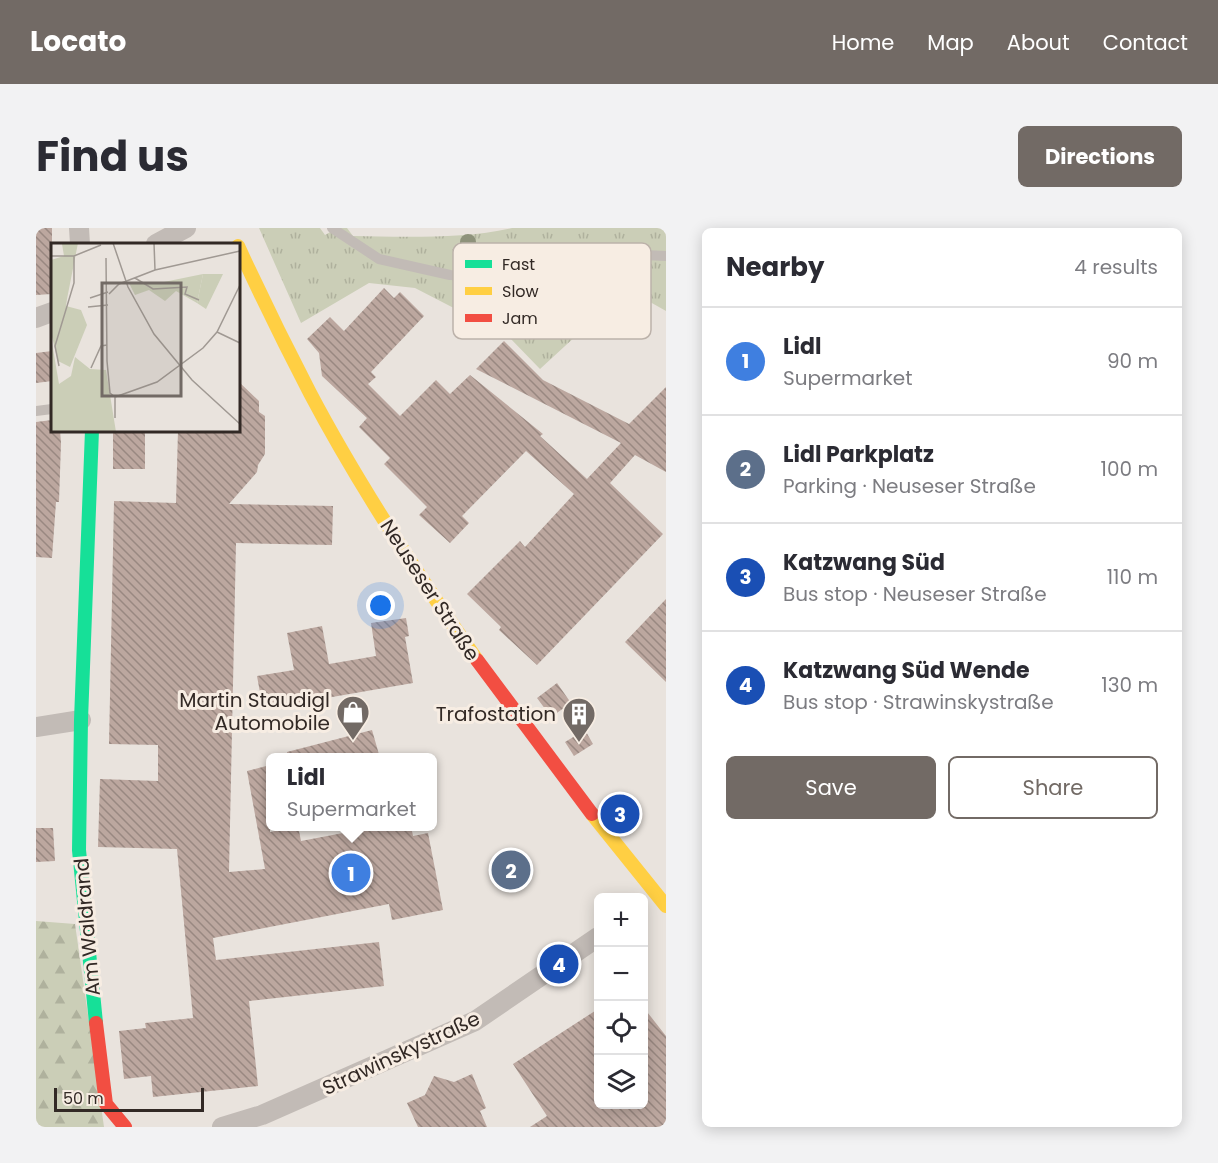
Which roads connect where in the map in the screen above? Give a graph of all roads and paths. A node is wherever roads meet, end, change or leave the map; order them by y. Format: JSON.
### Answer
{"nodes":[{"id":1,"x":79,"y":228,"type":"edge"},
{"id":2,"x":186,"y":228,"type":"edge"},
{"id":3,"x":332,"y":228,"type":"edge"},
{"id":4,"x":80,"y":243,"type":"edge"},
{"id":5,"x":158,"y":243,"type":"edge"},
{"id":6,"x":240,"y":248,"type":"edge"},
{"id":7,"x":651,"y":255,"type":"edge"},
{"id":8,"x":666,"y":256,"type":"edge"},
{"id":9,"x":453,"y":275,"type":"edge"},
{"id":10,"x":51,"y":312,"type":"edge"},
{"id":11,"x":36,"y":318,"type":"edge"},
{"id":12,"x":51,"y":409,"type":"edge"},
{"id":13,"x":36,"y":411,"type":"edge"},
{"id":14,"x":92,"y":432,"type":"edge"},
{"id":15,"x":81,"y":720,"type":"junction"},
{"id":16,"x":36,"y":727,"type":"edge"},
{"id":17,"x":658,"y":897,"type":"edge"},
{"id":18,"x":594,"y":940,"type":"edge"},
{"id":19,"x":125,"y":1127,"type":"edge"},
{"id":20,"x":222,"y":1127,"type":"edge"}],
"edges":[{"from":1,"to":4,"type":"street"},
{"from":2,"to":5,"type":"street"},
{"from":3,"to":9,"type":"lane"},
{"from":6,"to":17,"type":"main road","name":"Neuseser Straße"},
{"from":7,"to":8,"type":"lane"},
{"from":10,"to":11,"type":"street"},
{"from":12,"to":13,"type":"lane"},
{"from":14,"to":15,"type":"main road","name":"Am Waldrand"},
{"from":15,"to":16,"type":"street"},
{"from":15,"to":19,"type":"main road","name":"Am Waldrand"},
{"from":18,"to":20,"type":"street","name":"Strawinskystraße"}]}
